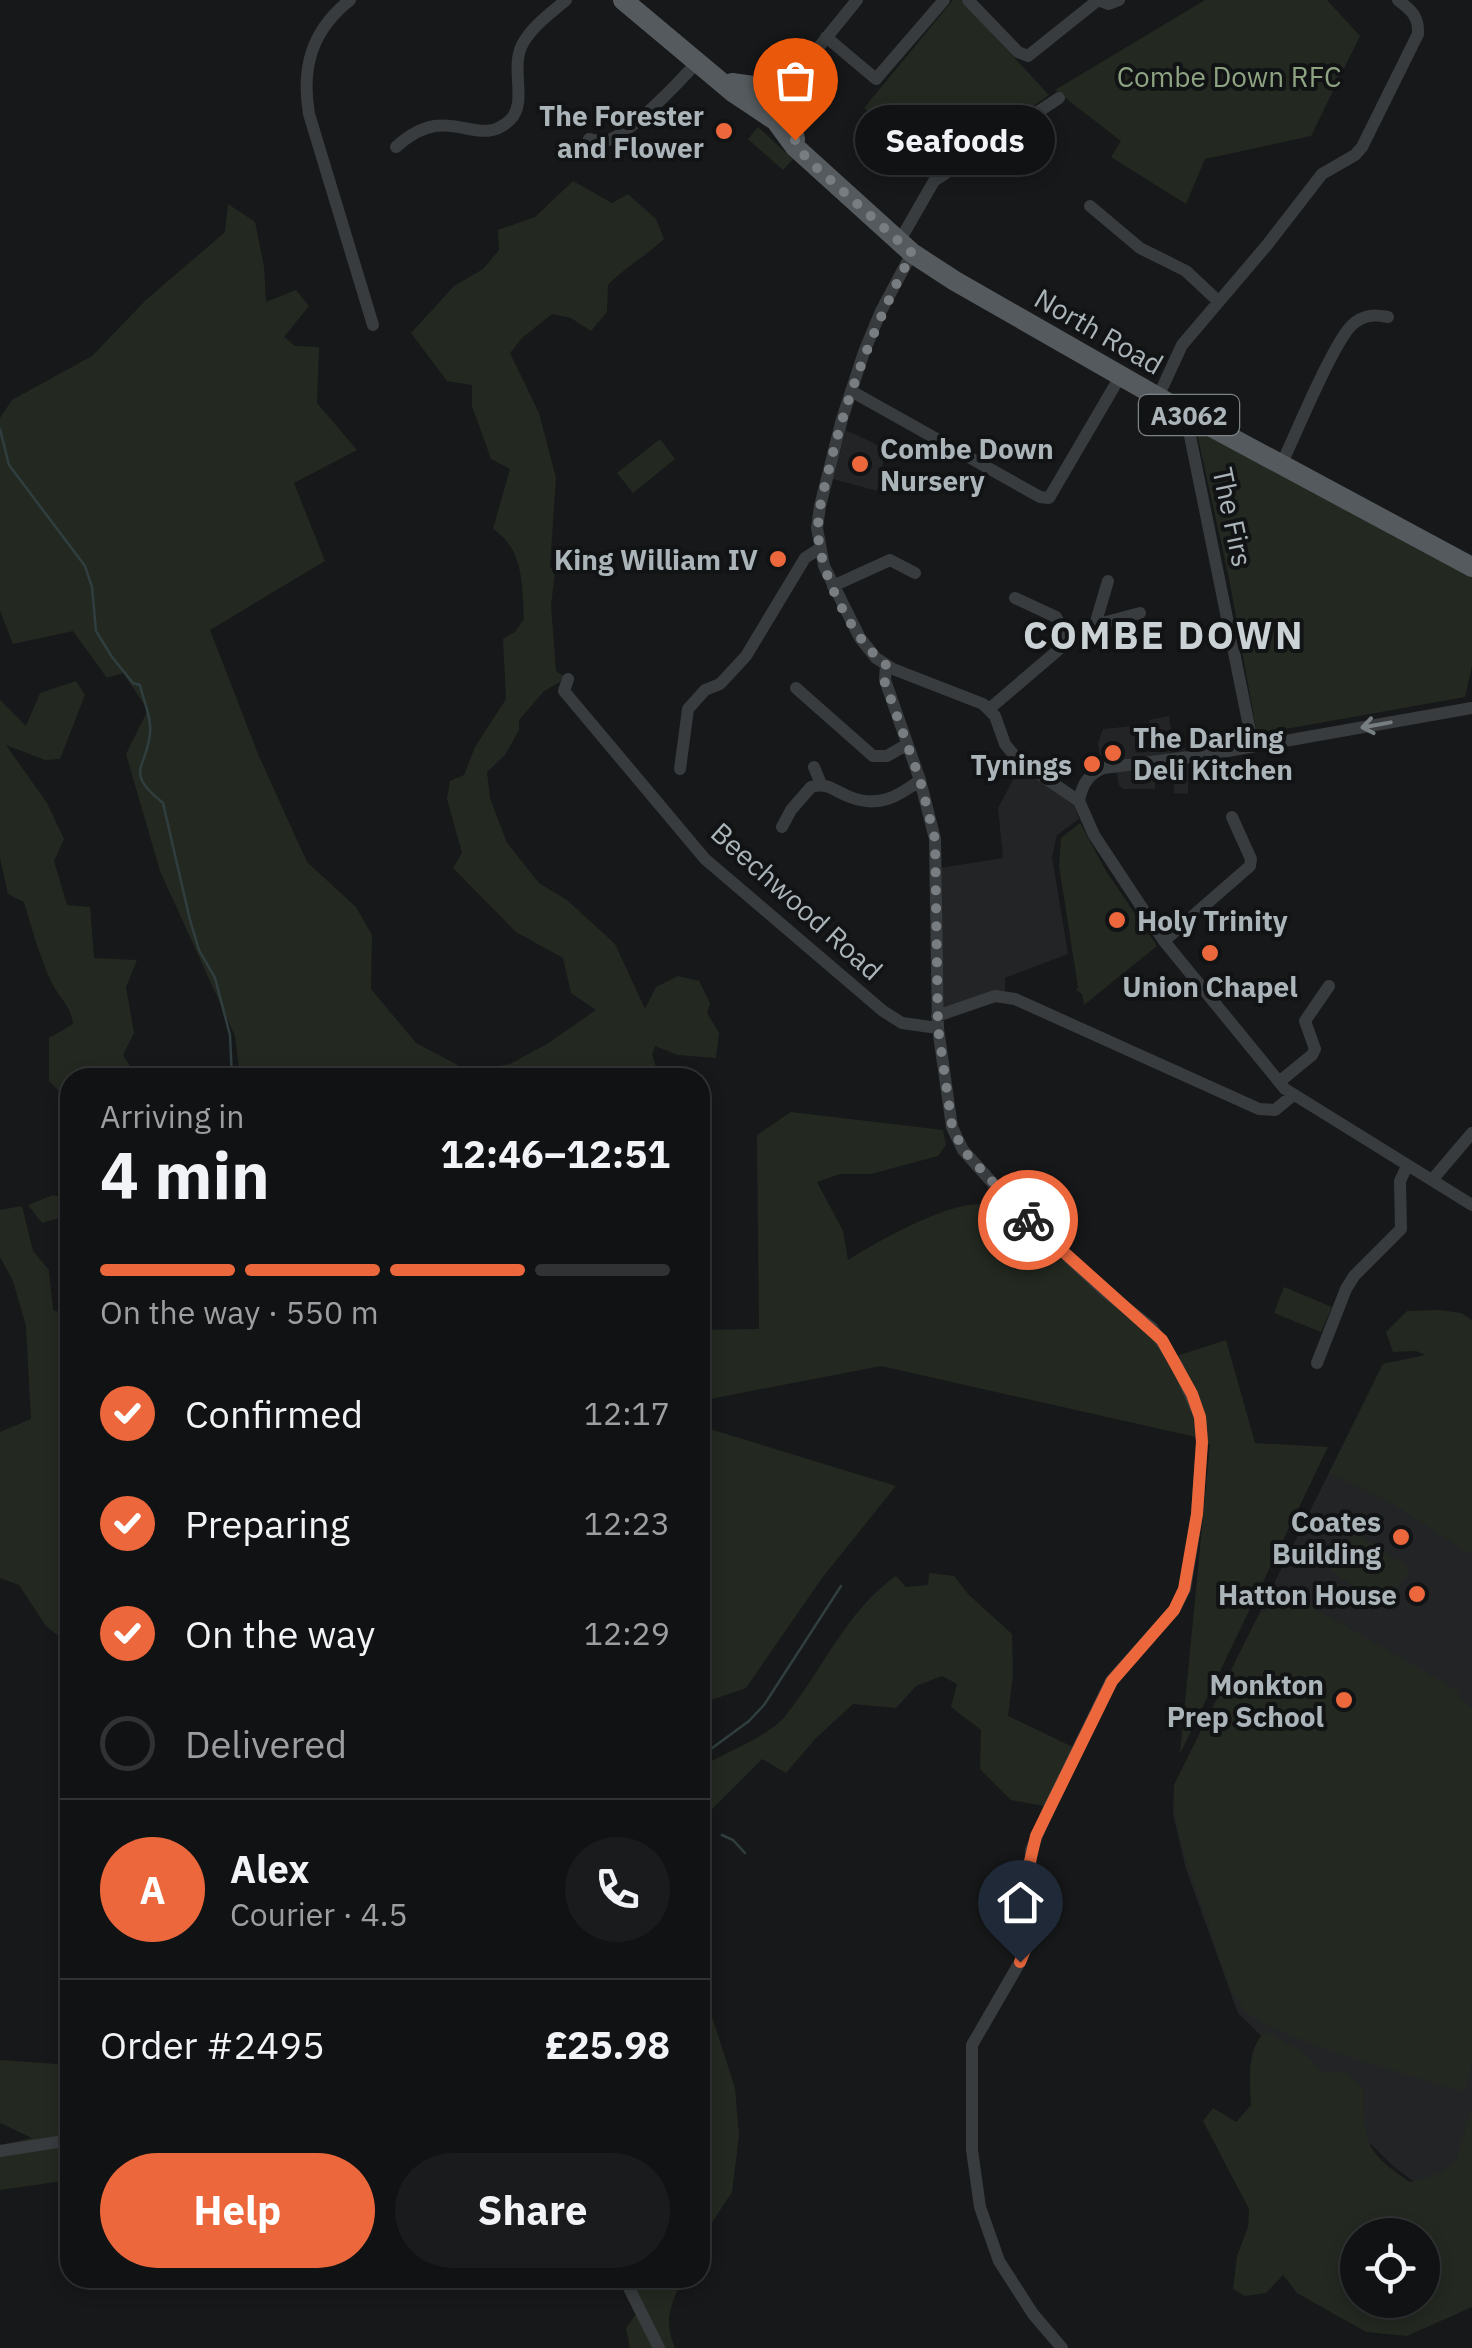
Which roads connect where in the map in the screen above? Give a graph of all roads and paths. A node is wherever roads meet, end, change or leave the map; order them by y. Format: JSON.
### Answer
{"nodes":[{"id":1,"x":566,"y":0,"type":"edge"},
{"id":2,"x":624,"y":0,"type":"edge"},
{"id":3,"x":858,"y":0,"type":"edge"},
{"id":4,"x":944,"y":0,"type":"edge"},
{"id":5,"x":968,"y":0,"type":"edge"},
{"id":6,"x":1098,"y":0,"type":"edge"},
{"id":7,"x":1119,"y":0,"type":"edge"},
{"id":8,"x":1398,"y":0,"type":"edge"},
{"id":9,"x":349,"y":2,"type":"edge"},
{"id":10,"x":826,"y":37,"type":"junction"},
{"id":11,"x":706,"y":66,"type":"junction"},
{"id":12,"x":1059,"y":98,"type":"dead end"},
{"id":13,"x":775,"y":102,"type":"junction"},
{"id":14,"x":589,"y":139,"type":"dead end"},
{"id":15,"x":396,"y":147,"type":"dead end"},
{"id":16,"x":1090,"y":206,"type":"dead end"},
{"id":17,"x":906,"y":247,"type":"junction"},
{"id":18,"x":1218,"y":301,"type":"junction"},
{"id":19,"x":1388,"y":317,"type":"dead end"},
{"id":20,"x":374,"y":325,"type":"dead end"},
{"id":21,"x":1121,"y":375,"type":"junction"},
{"id":22,"x":850,"y":391,"type":"junction"},
{"id":23,"x":1158,"y":397,"type":"junction"},
{"id":24,"x":1191,"y":416,"type":"junction"},
{"id":25,"x":1281,"y":465,"type":"junction"},
{"id":26,"x":819,"y":549,"type":"junction"},
{"id":27,"x":1472,"y":567,"type":"edge"},
{"id":28,"x":915,"y":573,"type":"dead end"},
{"id":29,"x":1108,"y":581,"type":"dead end"},
{"id":30,"x":833,"y":586,"type":"junction"},
{"id":31,"x":1015,"y":598,"type":"dead end"},
{"id":32,"x":1140,"y":613,"type":"dead end"},
{"id":33,"x":1096,"y":625,"type":"junction"},
{"id":34,"x":1070,"y":640,"type":"junction"},
{"id":35,"x":886,"y":665,"type":"junction"},
{"id":36,"x":561,"y":687,"type":"dead end"},
{"id":37,"x":796,"y":688,"type":"dead end"},
{"id":38,"x":1472,"y":708,"type":"edge"},
{"id":39,"x":989,"y":709,"type":"junction"},
{"id":40,"x":906,"y":745,"type":"junction"},
{"id":41,"x":1253,"y":746,"type":"junction"},
{"id":42,"x":814,"y":767,"type":"dead end"},
{"id":43,"x":680,"y":769,"type":"dead end"},
{"id":44,"x":920,"y":780,"type":"junction"},
{"id":45,"x":820,"y":784,"type":"junction"},
{"id":46,"x":1079,"y":802,"type":"junction"},
{"id":47,"x":1232,"y":816,"type":"dead end"},
{"id":48,"x":782,"y":827,"type":"dead end"},
{"id":49,"x":1164,"y":941,"type":"junction"},
{"id":50,"x":1330,"y":986,"type":"dead end"},
{"id":51,"x":937,"y":1022,"type":"junction"},
{"id":52,"x":1278,"y":1082,"type":"junction"},
{"id":53,"x":1292,"y":1096,"type":"junction"},
{"id":54,"x":1472,"y":1133,"type":"edge"},
{"id":55,"x":1407,"y":1166,"type":"junction"},
{"id":56,"x":1432,"y":1180,"type":"junction"},
{"id":57,"x":1472,"y":1205,"type":"edge"},
{"id":58,"x":1316,"y":1363,"type":"dead end"},
{"id":59,"x":60,"y":2142,"type":"edge"},
{"id":60,"x":0,"y":2151,"type":"edge"},
{"id":61,"x":629,"y":2288,"type":"edge"},
{"id":62,"x":660,"y":2348,"type":"edge"},
{"id":63,"x":1062,"y":2348,"type":"edge"}],
"edges":[{"from":1,"to":15,"type":"street"},
{"from":2,"to":11,"type":"main road"},
{"from":3,"to":10,"type":"street"},
{"from":4,"to":10,"type":"street"},
{"from":5,"to":6,"type":"street"},
{"from":6,"to":7,"type":"street"},
{"from":8,"to":18,"type":"street"},
{"from":9,"to":20,"type":"street"},
{"from":10,"to":13,"type":"street"},
{"from":11,"to":13,"type":"main road"},
{"from":11,"to":14,"type":"street"},
{"from":12,"to":17,"type":"street"},
{"from":13,"to":17,"type":"main road","number":"A3062"},
{"from":16,"to":18,"type":"street"},
{"from":17,"to":21,"type":"main road","name":"North Road","number":"A3062"},
{"from":17,"to":22,"type":"street"},
{"from":18,"to":23,"type":"street"},
{"from":19,"to":25,"type":"street"},
{"from":21,"to":22,"type":"street"},
{"from":21,"to":23,"type":"main road","name":"North Road","number":"A3062"},
{"from":22,"to":26,"type":"street"},
{"from":23,"to":24,"type":"main road","name":"North Road","number":"A3062"},
{"from":24,"to":25,"type":"main road","name":"North Road","number":"A3062"},
{"from":24,"to":41,"type":"street","name":"The Firs"},
{"from":25,"to":27,"type":"main road","name":"North Road","number":"A3062"},
{"from":26,"to":30,"type":"street"},
{"from":26,"to":43,"type":"street"},
{"from":28,"to":30,"type":"street"},
{"from":29,"to":33,"type":"street"},
{"from":30,"to":35,"type":"street"},
{"from":31,"to":34,"type":"street"},
{"from":32,"to":33,"type":"street"},
{"from":33,"to":34,"type":"street"},
{"from":34,"to":39,"type":"street"},
{"from":35,"to":39,"type":"street"},
{"from":35,"to":40,"type":"street"},
{"from":36,"to":51,"type":"street","name":"Beechwood Road"},
{"from":37,"to":40,"type":"street"},
{"from":38,"to":41,"type":"street","one_way":true},
{"from":39,"to":46,"type":"street"},
{"from":40,"to":44,"type":"street"},
{"from":41,"to":46,"type":"street"},
{"from":42,"to":45,"type":"street"},
{"from":44,"to":45,"type":"street"},
{"from":44,"to":51,"type":"street"},
{"from":45,"to":48,"type":"street"},
{"from":46,"to":49,"type":"street"},
{"from":47,"to":49,"type":"street"},
{"from":49,"to":52,"type":"street"},
{"from":50,"to":52,"type":"street"},
{"from":51,"to":53,"type":"street"},
{"from":51,"to":63,"type":"street"},
{"from":52,"to":53,"type":"street"},
{"from":53,"to":55,"type":"street"},
{"from":54,"to":56,"type":"street"},
{"from":55,"to":56,"type":"street"},
{"from":55,"to":58,"type":"street"},
{"from":56,"to":57,"type":"street"},
{"from":59,"to":60,"type":"street"},
{"from":61,"to":62,"type":"street"}]}
